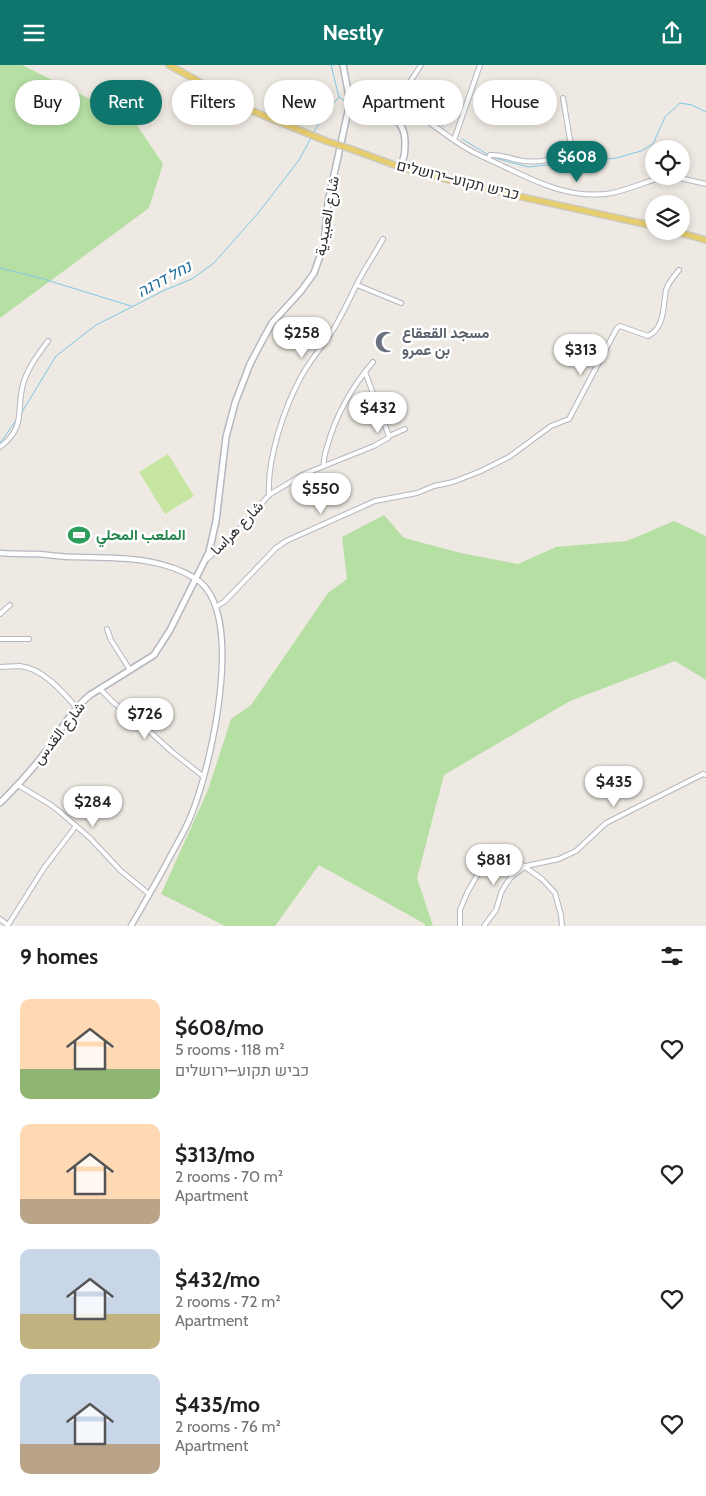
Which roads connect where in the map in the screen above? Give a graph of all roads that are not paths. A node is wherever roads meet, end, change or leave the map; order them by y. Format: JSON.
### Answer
{"nodes":[{"id":1,"x":169,"y":65,"type":"edge"},
{"id":2,"x":421,"y":65,"type":"edge"},
{"id":3,"x":480,"y":65,"type":"edge"},
{"id":4,"x":344,"y":66,"type":"edge"},
{"id":5,"x":346,"y":80,"type":"edge"},
{"id":6,"x":411,"y":80,"type":"edge"},
{"id":7,"x":563,"y":98,"type":"dead end"},
{"id":8,"x":345,"y":125,"type":"edge"},
{"id":9,"x":400,"y":125,"type":"edge"},
{"id":10,"x":430,"y":125,"type":"edge"},
{"id":11,"x":454,"y":140,"type":"junction"},
{"id":12,"x":488,"y":159,"type":"junction"},
{"id":13,"x":400,"y":167,"type":"junction"},
{"id":14,"x":690,"y":181,"type":"edge"},
{"id":15,"x":645,"y":184,"type":"edge"},
{"id":16,"x":706,"y":185,"type":"edge"},
{"id":17,"x":645,"y":223,"type":"edge"},
{"id":18,"x":690,"y":236,"type":"edge"},
{"id":19,"x":383,"y":239,"type":"dead end"},
{"id":20,"x":706,"y":240,"type":"edge"},
{"id":21,"x":679,"y":270,"type":"dead end"},
{"id":22,"x":357,"y":285,"type":"junction"},
{"id":23,"x":401,"y":303,"type":"dead end"},
{"id":24,"x":48,"y":341,"type":"dead end"},
{"id":25,"x":373,"y":362,"type":"dead end"},
{"id":26,"x":365,"y":372,"type":"junction"},
{"id":27,"x":405,"y":429,"type":"dead end"},
{"id":28,"x":389,"y":436,"type":"junction"},
{"id":29,"x":0,"y":447,"type":"edge"},
{"id":30,"x":324,"y":466,"type":"junction"},
{"id":31,"x":269,"y":495,"type":"junction"},
{"id":32,"x":0,"y":553,"type":"edge"},
{"id":33,"x":206,"y":560,"type":"junction"},
{"id":34,"x":196,"y":579,"type":"junction"},
{"id":35,"x":10,"y":605,"type":"dead end"},
{"id":36,"x":216,"y":606,"type":"junction"},
{"id":37,"x":0,"y":614,"type":"edge"},
{"id":38,"x":107,"y":629,"type":"dead end"},
{"id":39,"x":0,"y":639,"type":"edge"},
{"id":40,"x":29,"y":639,"type":"dead end"},
{"id":41,"x":0,"y":667,"type":"edge"},
{"id":42,"x":130,"y":670,"type":"junction"},
{"id":43,"x":100,"y":689,"type":"junction"},
{"id":44,"x":76,"y":707,"type":"junction"},
{"id":45,"x":706,"y":775,"type":"edge"},
{"id":46,"x":204,"y":777,"type":"junction"},
{"id":47,"x":18,"y":785,"type":"junction"},
{"id":48,"x":0,"y":803,"type":"edge"},
{"id":49,"x":76,"y":826,"type":"junction"},
{"id":50,"x":526,"y":866,"type":"junction"},
{"id":51,"x":149,"y":894,"type":"junction"},
{"id":52,"x":0,"y":919,"type":"edge"},
{"id":53,"x":9,"y":926,"type":"edge"},
{"id":54,"x":131,"y":926,"type":"edge"},
{"id":55,"x":460,"y":926,"type":"edge"},
{"id":56,"x":484,"y":926,"type":"edge"},
{"id":57,"x":562,"y":926,"type":"edge"}],
"edges":[{"from":1,"to":13,"type":"main road","name":"כביש תקוע–ירושלים","bridge":true},
{"from":2,"to":6,"type":"street"},
{"from":3,"to":11,"type":"street"},
{"from":4,"to":5,"type":"main road","name":"شارع العبيدية"},
{"from":7,"to":12,"type":"street"},
{"from":8,"to":33,"type":"main road","name":"شارع العبيدية"},
{"from":9,"to":13,"type":"main road"},
{"from":10,"to":11,"type":"street"},
{"from":11,"to":12,"type":"street"},
{"from":12,"to":15,"type":"street"},
{"from":13,"to":17,"type":"main road","name":"כביש תקוע–ירושלים"},
{"from":14,"to":16,"type":"street"},
{"from":18,"to":20,"type":"main road"},
{"from":19,"to":22,"type":"street"},
{"from":21,"to":36,"type":"street"},
{"from":22,"to":23,"type":"street"},
{"from":22,"to":31,"type":"street"},
{"from":24,"to":29,"type":"street"},
{"from":25,"to":26,"type":"street"},
{"from":26,"to":28,"type":"street"},
{"from":26,"to":30,"type":"street"},
{"from":27,"to":28,"type":"street","name":"شارع هراسا"},
{"from":28,"to":30,"type":"street","name":"شارع هراسا"},
{"from":30,"to":31,"type":"street","name":"شارع هراسا"},
{"from":31,"to":33,"type":"street","name":"شارع هراسا"},
{"from":32,"to":34,"type":"street"},
{"from":33,"to":34,"type":"main road","name":"شارع العبيدية"},
{"from":34,"to":36,"type":"street"},
{"from":34,"to":42,"type":"main road","name":"شارع القدس"},
{"from":35,"to":37,"type":"street"},
{"from":36,"to":46,"type":"street"},
{"from":38,"to":42,"type":"street"},
{"from":39,"to":40,"type":"street"},
{"from":41,"to":44,"type":"street"},
{"from":42,"to":43,"type":"main road","name":"شارع القدس"},
{"from":43,"to":44,"type":"main road","name":"شارع القدس"},
{"from":43,"to":46,"type":"street"},
{"from":44,"to":47,"type":"main road","name":"شارع القدس"},
{"from":45,"to":50,"type":"street"},
{"from":46,"to":51,"type":"street"},
{"from":47,"to":48,"type":"main road","name":"شارع القدس"},
{"from":47,"to":49,"type":"street"},
{"from":49,"to":51,"type":"street"},
{"from":49,"to":53,"type":"street"},
{"from":50,"to":55,"type":"street"},
{"from":50,"to":56,"type":"street"},
{"from":50,"to":57,"type":"street"},
{"from":51,"to":54,"type":"street"},
{"from":52,"to":53,"type":"street"}]}
